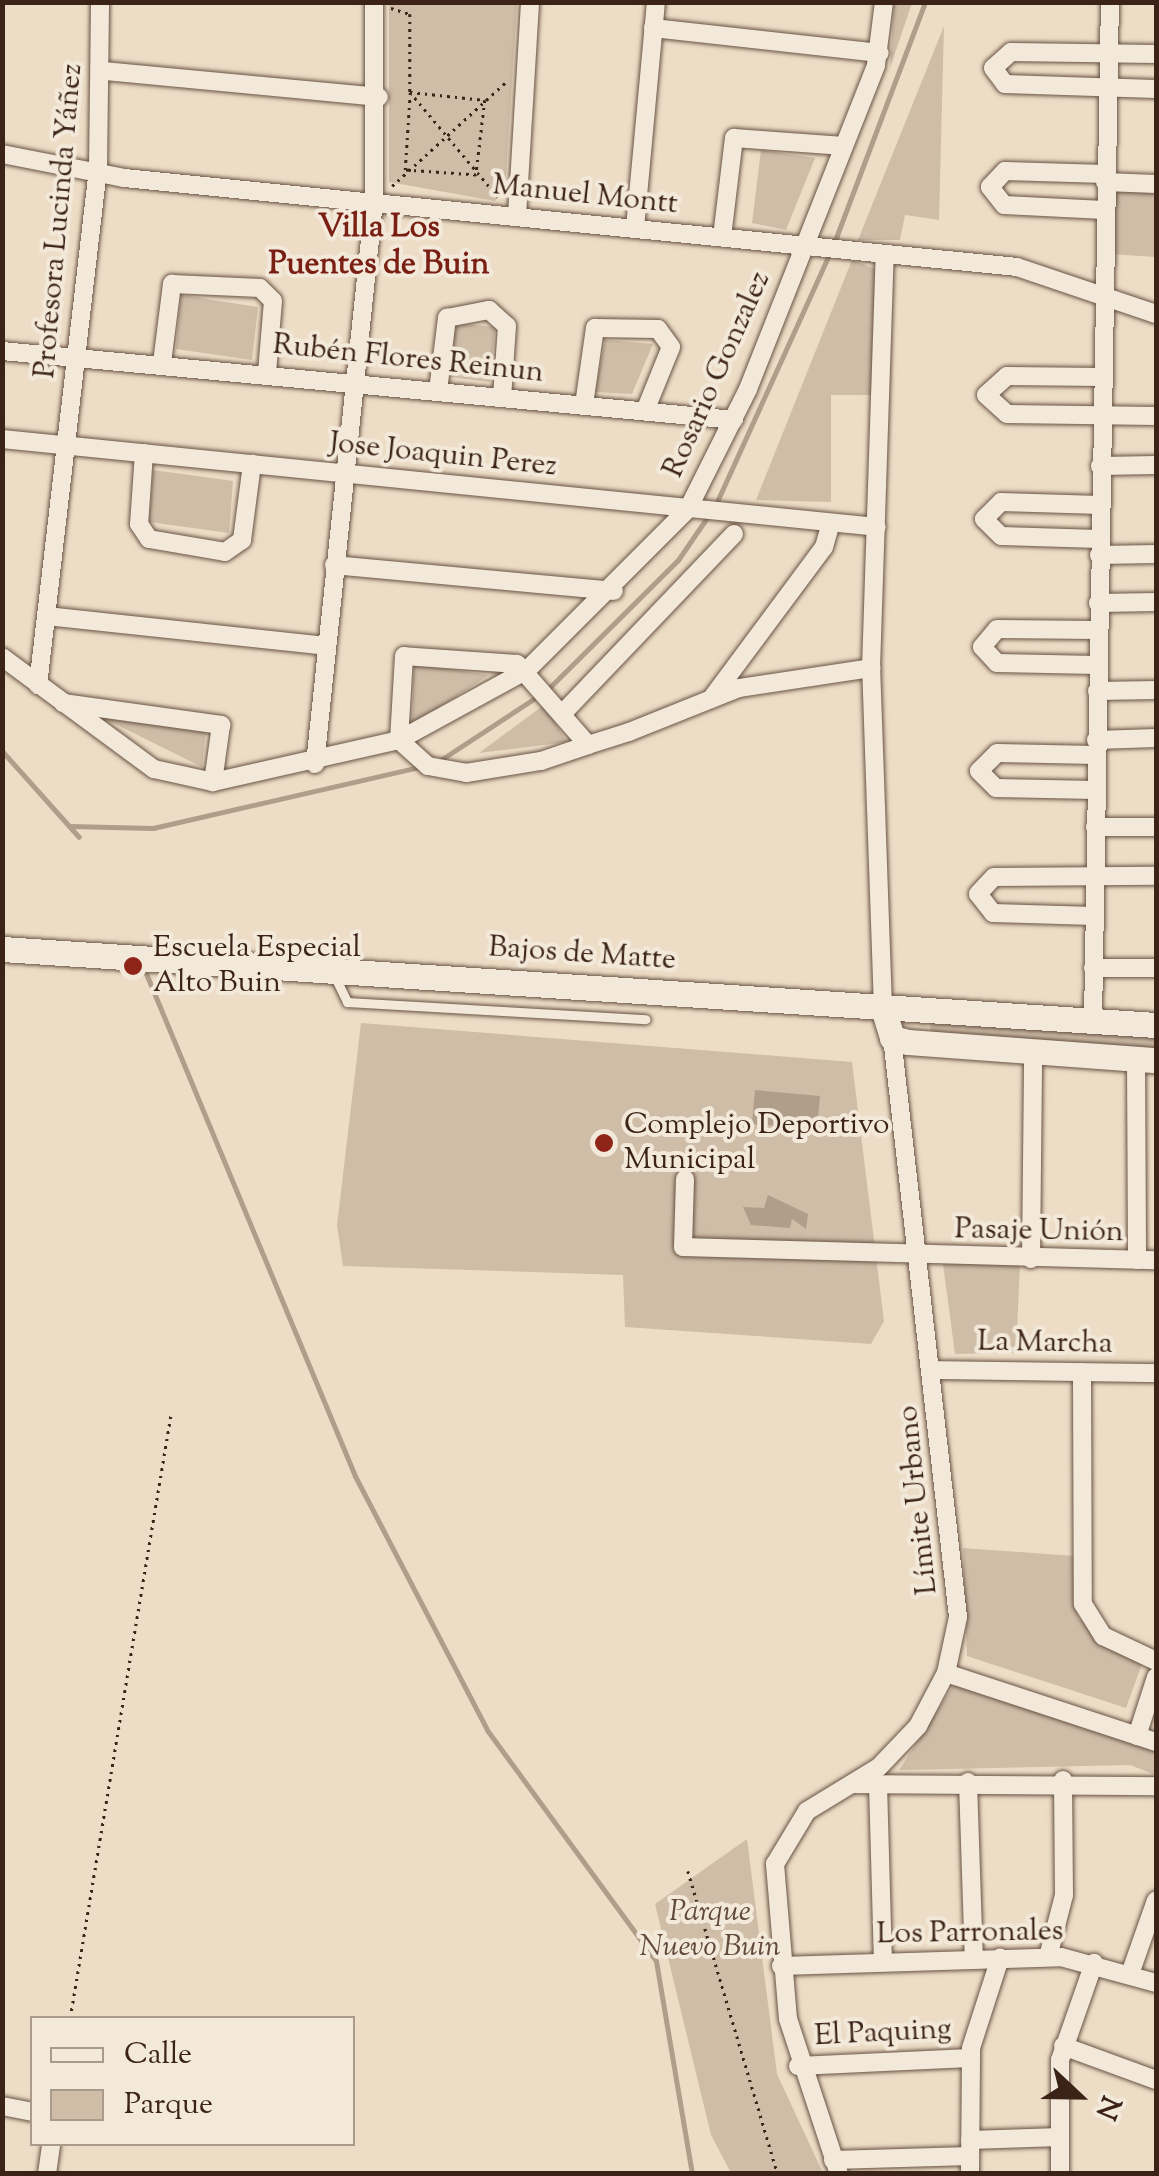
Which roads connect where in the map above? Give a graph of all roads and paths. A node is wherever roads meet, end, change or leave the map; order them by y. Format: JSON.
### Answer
{"nodes":[{"id":1,"x":100,"y":2,"type":"edge"},
{"id":2,"x":530,"y":2,"type":"edge"},
{"id":3,"x":656,"y":2,"type":"edge"},
{"id":4,"x":884,"y":2,"type":"edge"},
{"id":5,"x":1110,"y":2,"type":"edge"},
{"id":6,"x":374,"y":5,"type":"edge"},
{"id":7,"x":654,"y":28,"type":"junction"},
{"id":8,"x":880,"y":53,"type":"junction"},
{"id":9,"x":1108,"y":54,"type":"junction"},
{"id":10,"x":1156,"y":54,"type":"edge"},
{"id":11,"x":533,"y":60,"type":"junction"},
{"id":12,"x":104,"y":70,"type":"junction"},
{"id":13,"x":1108,"y":88,"type":"junction"},
{"id":14,"x":1156,"y":89,"type":"edge"},
{"id":15,"x":410,"y":92,"type":"junction"},
{"id":16,"x":379,"y":97,"type":"junction"},
{"id":17,"x":484,"y":100,"type":"junction"},
{"id":18,"x":445,"y":135,"type":"junction"},
{"id":19,"x":844,"y":146,"type":"junction"},
{"id":20,"x":2,"y":154,"type":"edge"},
{"id":21,"x":98,"y":170,"type":"junction"},
{"id":22,"x":405,"y":170,"type":"junction"},
{"id":23,"x":476,"y":175,"type":"junction"},
{"id":24,"x":1105,"y":178,"type":"junction"},
{"id":25,"x":1156,"y":184,"type":"edge"},
{"id":26,"x":375,"y":195,"type":"junction"},
{"id":27,"x":518,"y":208,"type":"junction"},
{"id":28,"x":1104,"y":210,"type":"junction"},
{"id":29,"x":635,"y":228,"type":"junction"},
{"id":30,"x":722,"y":237,"type":"junction"},
{"id":31,"x":812,"y":246,"type":"junction"},
{"id":32,"x":885,"y":254,"type":"junction"},
{"id":33,"x":1102,"y":294,"type":"junction"},
{"id":34,"x":1156,"y":314,"type":"edge"},
{"id":35,"x":2,"y":352,"type":"edge"},
{"id":36,"x":76,"y":354,"type":"junction"},
{"id":37,"x":162,"y":363,"type":"junction"},
{"id":38,"x":267,"y":373,"type":"junction"},
{"id":39,"x":1101,"y":377,"type":"junction"},
{"id":40,"x":354,"y":382,"type":"junction"},
{"id":41,"x":438,"y":390,"type":"junction"},
{"id":42,"x":502,"y":397,"type":"junction"},
{"id":43,"x":584,"y":405,"type":"junction"},
{"id":44,"x":645,"y":411,"type":"junction"},
{"id":45,"x":1101,"y":416,"type":"junction"},
{"id":46,"x":1156,"y":416,"type":"edge"},
{"id":47,"x":734,"y":420,"type":"junction"},
{"id":48,"x":2,"y":439,"type":"edge"},
{"id":49,"x":65,"y":446,"type":"junction"},
{"id":50,"x":144,"y":453,"type":"junction"},
{"id":51,"x":252,"y":464,"type":"junction"},
{"id":52,"x":1156,"y":465,"type":"edge"},
{"id":53,"x":1100,"y":466,"type":"junction"},
{"id":54,"x":343,"y":474,"type":"junction"},
{"id":55,"x":1100,"y":505,"type":"junction"},
{"id":56,"x":696,"y":509,"type":"junction"},
{"id":57,"x":831,"y":523,"type":"junction"},
{"id":58,"x":877,"y":527,"type":"junction"},
{"id":59,"x":734,"y":534,"type":"dead end"},
{"id":60,"x":1099,"y":547,"type":"junction"},
{"id":61,"x":1156,"y":554,"type":"edge"},
{"id":62,"x":334,"y":564,"type":"junction"},
{"id":63,"x":614,"y":591,"type":"junction"},
{"id":64,"x":1156,"y":602,"type":"edge"},
{"id":65,"x":1098,"y":603,"type":"junction"},
{"id":66,"x":46,"y":616,"type":"junction"},
{"id":67,"x":1098,"y":630,"type":"junction"},
{"id":68,"x":326,"y":646,"type":"junction"},
{"id":69,"x":2,"y":656,"type":"edge"},
{"id":70,"x":1097,"y":664,"type":"junction"},
{"id":71,"x":871,"y":668,"type":"junction"},
{"id":72,"x":527,"y":670,"type":"junction"},
{"id":73,"x":38,"y":685,"type":"junction"},
{"id":74,"x":1156,"y":690,"type":"edge"},
{"id":75,"x":1097,"y":691,"type":"junction"},
{"id":76,"x":711,"y":699,"type":"junction"},
{"id":77,"x":63,"y":703,"type":"junction"},
{"id":78,"x":562,"y":714,"type":"junction"},
{"id":79,"x":1156,"y":738,"type":"edge"},
{"id":80,"x":399,"y":740,"type":"junction"},
{"id":81,"x":588,"y":745,"type":"junction"},
{"id":82,"x":1096,"y":747,"type":"junction"},
{"id":83,"x":314,"y":764,"type":"junction"},
{"id":84,"x":213,"y":782,"type":"junction"},
{"id":85,"x":1096,"y":790,"type":"junction"},
{"id":86,"x":1096,"y":827,"type":"junction"},
{"id":87,"x":1156,"y":827,"type":"edge"},
{"id":88,"x":1156,"y":876,"type":"edge"},
{"id":89,"x":1094,"y":878,"type":"junction"},
{"id":90,"x":1094,"y":916,"type":"junction"},
{"id":91,"x":2,"y":949,"type":"edge"},
{"id":92,"x":1094,"y":968,"type":"junction"},
{"id":93,"x":1156,"y":968,"type":"edge"},
{"id":94,"x":332,"y":970,"type":"junction"},
{"id":95,"x":882,"y":1008,"type":"junction"},
{"id":96,"x":646,"y":1019,"type":"dead end"},
{"id":97,"x":1093,"y":1022,"type":"junction"},
{"id":98,"x":1156,"y":1025,"type":"edge"},
{"id":99,"x":892,"y":1038,"type":"junction"},
{"id":100,"x":1033,"y":1052,"type":"junction"},
{"id":101,"x":1146,"y":1059,"type":"edge"},
{"id":102,"x":684,"y":1179,"type":"dead end"},
{"id":103,"x":920,"y":1258,"type":"junction"},
{"id":104,"x":1032,"y":1259,"type":"junction"},
{"id":105,"x":1137,"y":1260,"type":"junction"},
{"id":106,"x":1156,"y":1260,"type":"edge"},
{"id":107,"x":933,"y":1370,"type":"junction"},
{"id":108,"x":1082,"y":1372,"type":"junction"},
{"id":109,"x":1156,"y":1374,"type":"edge"},
{"id":110,"x":171,"y":1413,"type":"dead end"},
{"id":111,"x":1156,"y":1660,"type":"edge"},
{"id":112,"x":946,"y":1672,"type":"junction"},
{"id":113,"x":1156,"y":1677,"type":"edge"},
{"id":114,"x":1137,"y":1736,"type":"junction"},
{"id":115,"x":1156,"y":1742,"type":"edge"},
{"id":116,"x":1063,"y":1780,"type":"junction"},
{"id":117,"x":968,"y":1782,"type":"junction"},
{"id":118,"x":852,"y":1784,"type":"junction"},
{"id":119,"x":878,"y":1784,"type":"junction"},
{"id":120,"x":1156,"y":1786,"type":"edge"},
{"id":121,"x":688,"y":1872,"type":"dead end"},
{"id":122,"x":1156,"y":1900,"type":"edge"},
{"id":123,"x":1048,"y":1957,"type":"junction"},
{"id":124,"x":1000,"y":1958,"type":"junction"},
{"id":125,"x":974,"y":1959,"type":"junction"},
{"id":126,"x":883,"y":1962,"type":"junction"},
{"id":127,"x":1094,"y":1963,"type":"junction"},
{"id":128,"x":781,"y":1966,"type":"junction"},
{"id":129,"x":1130,"y":1974,"type":"junction"},
{"id":130,"x":1156,"y":1984,"type":"edge"},
{"id":131,"x":70,"y":2016,"type":"edge"},
{"id":132,"x":1063,"y":2046,"type":"junction"},
{"id":133,"x":970,"y":2058,"type":"junction"},
{"id":134,"x":798,"y":2066,"type":"junction"},
{"id":135,"x":1156,"y":2080,"type":"edge"},
{"id":136,"x":2,"y":2106,"type":"edge"},
{"id":137,"x":30,"y":2112,"type":"edge"},
{"id":138,"x":1060,"y":2138,"type":"junction"},
{"id":139,"x":51,"y":2146,"type":"edge"},
{"id":140,"x":970,"y":2156,"type":"edge"},
{"id":141,"x":836,"y":2167,"type":"edge"},
{"id":142,"x":46,"y":2174,"type":"edge"},
{"id":143,"x":778,"y":2174,"type":"edge"},
{"id":144,"x":1060,"y":2174,"type":"edge"}],
"edges":[{"from":1,"to":12,"type":"street","name":"Profesora Lucinda Yáñez"},
{"from":2,"to":11,"type":"street"},
{"from":3,"to":7,"type":"street"},
{"from":4,"to":8,"type":"street","name":"Rosario Gonzalez"},
{"from":5,"to":9,"type":"street"},
{"from":6,"to":15,"type":"path"},
{"from":6,"to":16,"type":"street"},
{"from":7,"to":8,"type":"street"},
{"from":7,"to":29,"type":"street"},
{"from":8,"to":19,"type":"street","name":"Rosario Gonzalez"},
{"from":9,"to":10,"type":"street"},
{"from":9,"to":13,"type":"street"},
{"from":9,"to":13,"type":"street"},
{"from":11,"to":17,"type":"path"},
{"from":11,"to":27,"type":"street"},
{"from":12,"to":16,"type":"street"},
{"from":12,"to":21,"type":"street","name":"Profesora Lucinda Yáñez"},
{"from":13,"to":14,"type":"street"},
{"from":13,"to":24,"type":"street"},
{"from":15,"to":17,"type":"path"},
{"from":15,"to":18,"type":"path"},
{"from":15,"to":22,"type":"path"},
{"from":16,"to":26,"type":"street"},
{"from":17,"to":18,"type":"path"},
{"from":17,"to":23,"type":"path"},
{"from":18,"to":22,"type":"path"},
{"from":18,"to":23,"type":"path"},
{"from":19,"to":30,"type":"street"},
{"from":19,"to":31,"type":"street","name":"Rosario Gonzalez"},
{"from":20,"to":21,"type":"street","name":"Manuel Montt"},
{"from":21,"to":26,"type":"street","name":"Manuel Montt"},
{"from":21,"to":36,"type":"street","name":"Profesora Lucinda Yáñez"},
{"from":22,"to":23,"type":"path"},
{"from":22,"to":26,"type":"path"},
{"from":23,"to":27,"type":"path"},
{"from":24,"to":25,"type":"street"},
{"from":24,"to":28,"type":"street"},
{"from":24,"to":28,"type":"street"},
{"from":26,"to":27,"type":"street","name":"Manuel Montt"},
{"from":26,"to":40,"type":"street"},
{"from":27,"to":29,"type":"street","name":"Manuel Montt"},
{"from":28,"to":33,"type":"street"},
{"from":29,"to":30,"type":"street","name":"Manuel Montt"},
{"from":30,"to":31,"type":"street","name":"Manuel Montt"},
{"from":31,"to":32,"type":"street","name":"Manuel Montt"},
{"from":31,"to":47,"type":"street","name":"Rosario Gonzalez"},
{"from":32,"to":33,"type":"street","name":"Manuel Montt"},
{"from":32,"to":58,"type":"street"},
{"from":33,"to":34,"type":"street","name":"Manuel Montt"},
{"from":33,"to":39,"type":"street"},
{"from":35,"to":36,"type":"street","name":"Rubén Flores Reinun"},
{"from":36,"to":37,"type":"street","name":"Rubén Flores Reinun"},
{"from":36,"to":49,"type":"street","name":"Profesora Lucinda Yáñez"},
{"from":37,"to":38,"type":"street","name":"Rubén Flores Reinun"},
{"from":37,"to":38,"type":"street"},
{"from":38,"to":40,"type":"street","name":"Rubén Flores Reinun"},
{"from":39,"to":45,"type":"street"},
{"from":39,"to":45,"type":"street"},
{"from":40,"to":41,"type":"street","name":"Rubén Flores Reinun"},
{"from":40,"to":54,"type":"street"},
{"from":41,"to":42,"type":"street","name":"Rubén Flores Reinun"},
{"from":41,"to":42,"type":"street"},
{"from":42,"to":43,"type":"street","name":"Rubén Flores Reinun"},
{"from":43,"to":44,"type":"street","name":"Rubén Flores Reinun"},
{"from":43,"to":44,"type":"street"},
{"from":44,"to":47,"type":"street","name":"Rubén Flores Reinun"},
{"from":45,"to":46,"type":"street"},
{"from":45,"to":53,"type":"street"},
{"from":47,"to":56,"type":"street","name":"Rosario Gonzalez"},
{"from":48,"to":49,"type":"street","name":"Jose Joaquin Perez"},
{"from":49,"to":50,"type":"street","name":"Jose Joaquin Perez"},
{"from":49,"to":66,"type":"street","name":"Profesora Lucinda Yáñez"},
{"from":50,"to":51,"type":"street","name":"Jose Joaquin Perez"},
{"from":50,"to":51,"type":"street"},
{"from":51,"to":54,"type":"street","name":"Jose Joaquin Perez"},
{"from":52,"to":53,"type":"street"},
{"from":53,"to":55,"type":"street"},
{"from":54,"to":56,"type":"street","name":"Jose Joaquin Perez"},
{"from":54,"to":62,"type":"street"},
{"from":55,"to":60,"type":"street"},
{"from":55,"to":60,"type":"street"},
{"from":56,"to":57,"type":"street","name":"Jose Joaquin Perez"},
{"from":56,"to":63,"type":"street","name":"Rosario Gonzalez"},
{"from":57,"to":58,"type":"street","name":"Jose Joaquin Perez"},
{"from":57,"to":76,"type":"street"},
{"from":58,"to":71,"type":"street"},
{"from":59,"to":78,"type":"street"},
{"from":60,"to":61,"type":"street"},
{"from":60,"to":65,"type":"street"},
{"from":62,"to":63,"type":"street"},
{"from":62,"to":68,"type":"street"},
{"from":63,"to":72,"type":"street","name":"Rosario Gonzalez"},
{"from":64,"to":65,"type":"street"},
{"from":65,"to":67,"type":"street"},
{"from":66,"to":68,"type":"street"},
{"from":66,"to":73,"type":"street","name":"Profesora Lucinda Yáñez"},
{"from":67,"to":70,"type":"street"},
{"from":67,"to":70,"type":"street"},
{"from":68,"to":83,"type":"street"},
{"from":69,"to":73,"type":"street","name":"Rosario Gonzalez"},
{"from":70,"to":75,"type":"street"},
{"from":71,"to":76,"type":"street"},
{"from":71,"to":95,"type":"street"},
{"from":72,"to":78,"type":"street"},
{"from":72,"to":80,"type":"street","name":"Rosario Gonzalez"},
{"from":72,"to":80,"type":"street"},
{"from":73,"to":77,"type":"street","name":"Rosario Gonzalez"},
{"from":74,"to":75,"type":"street"},
{"from":75,"to":82,"type":"street"},
{"from":76,"to":81,"type":"street"},
{"from":77,"to":84,"type":"street","name":"Rosario Gonzalez"},
{"from":77,"to":84,"type":"street"},
{"from":78,"to":81,"type":"street"},
{"from":79,"to":82,"type":"street"},
{"from":80,"to":81,"type":"street"},
{"from":80,"to":83,"type":"street","name":"Rosario Gonzalez"},
{"from":82,"to":85,"type":"street"},
{"from":82,"to":85,"type":"street"},
{"from":83,"to":84,"type":"street","name":"Rosario Gonzalez"},
{"from":85,"to":86,"type":"street"},
{"from":86,"to":87,"type":"street"},
{"from":86,"to":89,"type":"street"},
{"from":88,"to":89,"type":"street"},
{"from":89,"to":90,"type":"street"},
{"from":89,"to":90,"type":"street"},
{"from":90,"to":92,"type":"street"},
{"from":91,"to":94,"type":"main road","name":"Bajos de Matte"},
{"from":92,"to":93,"type":"street"},
{"from":92,"to":97,"type":"street"},
{"from":94,"to":95,"type":"main road","name":"Bajos de Matte"},
{"from":94,"to":96,"type":"lane"},
{"from":95,"to":97,"type":"main road","name":"Bajos de Matte"},
{"from":95,"to":99,"type":"main road"},
{"from":97,"to":98,"type":"main road","name":"Bajos de Matte"},
{"from":99,"to":100,"type":"main road"},
{"from":99,"to":103,"type":"street","name":"Límite Urbano"},
{"from":100,"to":101,"type":"main road"},
{"from":100,"to":104,"type":"street"},
{"from":101,"to":105,"type":"street"},
{"from":102,"to":103,"type":"street","name":"Pasaje Unión"},
{"from":103,"to":104,"type":"street","name":"Pasaje Unión"},
{"from":103,"to":107,"type":"street","name":"Límite Urbano"},
{"from":104,"to":105,"type":"street","name":"Pasaje Unión"},
{"from":105,"to":106,"type":"street","name":"Pasaje Unión"},
{"from":107,"to":108,"type":"street","name":"La Marcha"},
{"from":107,"to":112,"type":"street","name":"Límite Urbano"},
{"from":108,"to":109,"type":"street","name":"La Marcha"},
{"from":108,"to":111,"type":"street"},
{"from":110,"to":131,"type":"path"},
{"from":112,"to":114,"type":"street"},
{"from":112,"to":118,"type":"street","name":"Límite Urbano"},
{"from":113,"to":114,"type":"street"},
{"from":114,"to":115,"type":"street"},
{"from":116,"to":117,"type":"street"},
{"from":116,"to":120,"type":"street"},
{"from":116,"to":123,"type":"street"},
{"from":117,"to":119,"type":"street"},
{"from":117,"to":125,"type":"street"},
{"from":118,"to":119,"type":"street"},
{"from":118,"to":128,"type":"street","name":"Límite Urbano"},
{"from":119,"to":126,"type":"street"},
{"from":121,"to":143,"type":"path"},
{"from":122,"to":129,"type":"street"},
{"from":123,"to":124,"type":"street","name":"Los Parronales"},
{"from":123,"to":127,"type":"street","name":"Los Parronales"},
{"from":124,"to":125,"type":"street","name":"Los Parronales"},
{"from":124,"to":133,"type":"street"},
{"from":125,"to":126,"type":"street","name":"Los Parronales"},
{"from":126,"to":128,"type":"street","name":"Los Parronales"},
{"from":127,"to":129,"type":"street","name":"Los Parronales"},
{"from":127,"to":132,"type":"street"},
{"from":128,"to":134,"type":"street","name":"Límite Urbano"},
{"from":129,"to":130,"type":"street","name":"Los Parronales"},
{"from":132,"to":135,"type":"street"},
{"from":132,"to":138,"type":"street"},
{"from":133,"to":134,"type":"street","name":"El Paquing"},
{"from":133,"to":140,"type":"street"},
{"from":134,"to":141,"type":"street","name":"Límite Urbano"},
{"from":136,"to":137,"type":"street"},
{"from":138,"to":140,"type":"street"},
{"from":138,"to":144,"type":"street"},
{"from":139,"to":142,"type":"street"},
{"from":140,"to":141,"type":"street"}]}
